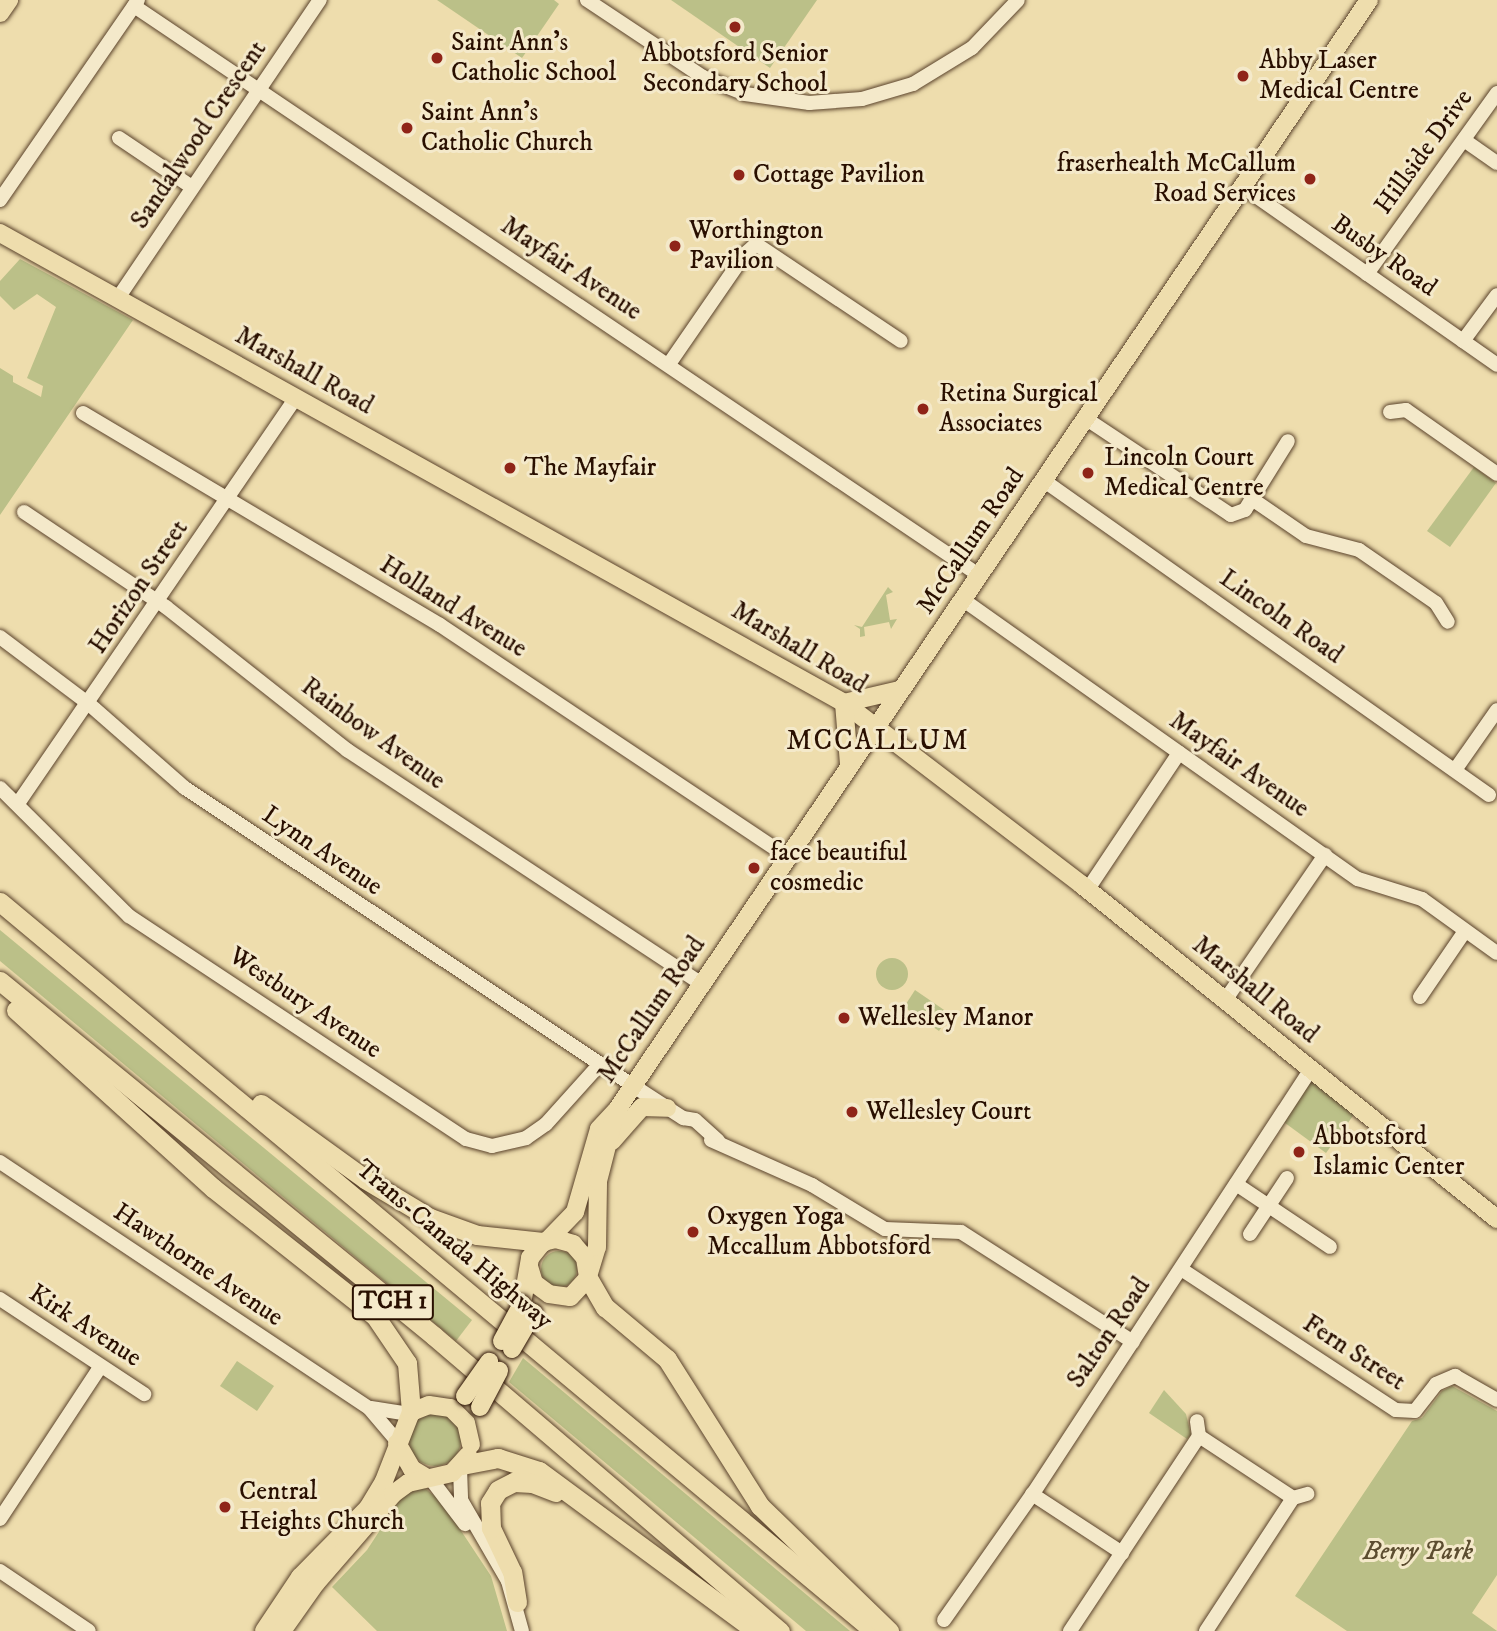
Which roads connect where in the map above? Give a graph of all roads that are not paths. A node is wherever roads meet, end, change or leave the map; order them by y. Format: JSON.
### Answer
{"nodes":[{"id":1,"x":9,"y":0,"type":"edge"},
{"id":2,"x":320,"y":0,"type":"edge"},
{"id":3,"x":587,"y":0,"type":"edge"},
{"id":4,"x":1018,"y":0,"type":"edge"},
{"id":5,"x":1369,"y":0,"type":"edge"},
{"id":6,"x":136,"y":3,"type":"edge"},
{"id":7,"x":0,"y":13,"type":"edge"},
{"id":8,"x":260,"y":89,"type":"junction"},
{"id":9,"x":1497,"y":93,"type":"edge"},
{"id":10,"x":119,"y":138,"type":"dead end"},
{"id":11,"x":1464,"y":140,"type":"junction"},
{"id":12,"x":1497,"y":163,"type":"edge"},
{"id":13,"x":192,"y":187,"type":"junction"},
{"id":14,"x":1243,"y":187,"type":"junction"},
{"id":15,"x":0,"y":200,"type":"edge"},
{"id":16,"x":0,"y":233,"type":"edge"},
{"id":17,"x":1367,"y":274,"type":"junction"},
{"id":18,"x":1497,"y":295,"type":"edge"},
{"id":19,"x":118,"y":298,"type":"junction"},
{"id":20,"x":901,"y":341,"type":"dead end"},
{"id":21,"x":1463,"y":341,"type":"junction"},
{"id":22,"x":669,"y":364,"type":"junction"},
{"id":23,"x":1497,"y":365,"type":"edge"},
{"id":24,"x":296,"y":397,"type":"junction"},
{"id":25,"x":1393,"y":412,"type":"dead end"},
{"id":26,"x":83,"y":413,"type":"dead end"},
{"id":27,"x":1086,"y":418,"type":"junction"},
{"id":28,"x":1289,"y":441,"type":"dead end"},
{"id":29,"x":1497,"y":474,"type":"edge"},
{"id":30,"x":1043,"y":480,"type":"junction"},
{"id":31,"x":1252,"y":499,"type":"junction"},
{"id":32,"x":228,"y":500,"type":"junction"},
{"id":33,"x":24,"y":512,"type":"dead end"},
{"id":34,"x":979,"y":575,"type":"junction"},
{"id":35,"x":962,"y":599,"type":"junction"},
{"id":36,"x":158,"y":602,"type":"junction"},
{"id":37,"x":1448,"y":622,"type":"dead end"},
{"id":38,"x":0,"y":637,"type":"edge"},
{"id":39,"x":900,"y":690,"type":"junction"},
{"id":40,"x":844,"y":703,"type":"junction"},
{"id":41,"x":89,"y":704,"type":"junction"},
{"id":42,"x":1497,"y":710,"type":"edge"},
{"id":43,"x":876,"y":726,"type":"junction"},
{"id":44,"x":1179,"y":753,"type":"junction"},
{"id":45,"x":849,"y":765,"type":"junction"},
{"id":46,"x":1455,"y":770,"type":"junction"},
{"id":47,"x":0,"y":788,"type":"edge"},
{"id":48,"x":1489,"y":795,"type":"dead end"},
{"id":49,"x":19,"y":802,"type":"junction"},
{"id":50,"x":1325,"y":855,"type":"junction"},
{"id":51,"x":788,"y":857,"type":"junction"},
{"id":52,"x":1088,"y":889,"type":"junction"},
{"id":53,"x":0,"y":902,"type":"edge"},
{"id":54,"x":1465,"y":930,"type":"junction"},
{"id":55,"x":1497,"y":953,"type":"edge"},
{"id":56,"x":0,"y":981,"type":"edge"},
{"id":57,"x":702,"y":984,"type":"junction"},
{"id":58,"x":0,"y":995,"type":"edge"},
{"id":59,"x":1420,"y":997,"type":"dead end"},
{"id":60,"x":1226,"y":999,"type":"junction"},
{"id":61,"x":137,"y":1015,"type":"junction"},
{"id":62,"x":600,"y":1064,"type":"junction"},
{"id":63,"x":1311,"y":1069,"type":"junction"},
{"id":64,"x":632,"y":1085,"type":"junction"},
{"id":65,"x":667,"y":1108,"type":"junction"},
{"id":66,"x":616,"y":1111,"type":"junction"},
{"id":67,"x":610,"y":1144,"type":"junction"},
{"id":68,"x":0,"y":1162,"type":"edge"},
{"id":69,"x":1287,"y":1178,"type":"dead end"},
{"id":70,"x":1236,"y":1184,"type":"junction"},
{"id":71,"x":1269,"y":1206,"type":"junction"},
{"id":72,"x":1497,"y":1219,"type":"edge"},
{"id":73,"x":1250,"y":1234,"type":"dead end"},
{"id":74,"x":546,"y":1241,"type":"junction"},
{"id":75,"x":1330,"y":1247,"type":"dead end"},
{"id":76,"x":529,"y":1267,"type":"junction"},
{"id":77,"x":1181,"y":1269,"type":"junction"},
{"id":78,"x":588,"y":1275,"type":"junction"},
{"id":79,"x":570,"y":1297,"type":"junction"},
{"id":80,"x":0,"y":1299,"type":"edge"},
{"id":81,"x":527,"y":1308,"type":"junction"},
{"id":82,"x":1133,"y":1342,"type":"junction"},
{"id":83,"x":101,"y":1366,"type":"junction"},
{"id":84,"x":494,"y":1367,"type":"junction"},
{"id":85,"x":144,"y":1394,"type":"dead end"},
{"id":86,"x":1497,"y":1400,"type":"edge"},
{"id":87,"x":438,"y":1404,"type":"junction"},
{"id":88,"x":369,"y":1408,"type":"junction"},
{"id":89,"x":410,"y":1413,"type":"junction"},
{"id":90,"x":397,"y":1442,"type":"junction"},
{"id":91,"x":471,"y":1444,"type":"junction"},
{"id":92,"x":461,"y":1466,"type":"junction"},
{"id":93,"x":428,"y":1478,"type":"junction"},
{"id":94,"x":1032,"y":1494,"type":"junction"},
{"id":95,"x":0,"y":1519,"type":"edge"},
{"id":96,"x":646,"y":1546,"type":"junction"},
{"id":97,"x":488,"y":1550,"type":"junction"},
{"id":98,"x":1122,"y":1553,"type":"junction"},
{"id":99,"x":0,"y":1571,"type":"edge"},
{"id":100,"x":517,"y":1602,"type":"junction"},
{"id":101,"x":944,"y":1620,"type":"dead end"},
{"id":102,"x":523,"y":1630,"type":"edge"},
{"id":103,"x":89,"y":1631,"type":"edge"},
{"id":104,"x":264,"y":1631,"type":"edge"},
{"id":105,"x":282,"y":1631,"type":"edge"},
{"id":106,"x":756,"y":1631,"type":"edge"},
{"id":107,"x":780,"y":1631,"type":"edge"},
{"id":108,"x":874,"y":1631,"type":"edge"},
{"id":109,"x":889,"y":1631,"type":"edge"},
{"id":110,"x":1070,"y":1631,"type":"edge"},
{"id":111,"x":1206,"y":1631,"type":"edge"}],
"edges":[{"from":1,"to":7,"type":"main road"},
{"from":2,"to":8,"type":"street","name":"Sandalwood Crescent"},
{"from":3,"to":4,"type":"street"},
{"from":5,"to":14,"type":"main road","name":"McCallum Road"},
{"from":6,"to":8,"type":"street","name":"Mayfair Avenue"},
{"from":6,"to":15,"type":"street"},
{"from":8,"to":13,"type":"street","name":"Sandalwood Crescent"},
{"from":8,"to":22,"type":"street","name":"Mayfair Avenue"},
{"from":9,"to":11,"type":"street","name":"Hillside Drive"},
{"from":10,"to":13,"type":"street"},
{"from":11,"to":12,"type":"street"},
{"from":11,"to":17,"type":"street","name":"Hillside Drive"},
{"from":13,"to":19,"type":"street","name":"Sandalwood Crescent"},
{"from":14,"to":17,"type":"street","name":"Busby Road"},
{"from":14,"to":27,"type":"main road","name":"McCallum Road"},
{"from":16,"to":19,"type":"main road","name":"Marshall Road"},
{"from":17,"to":21,"type":"street","name":"Busby Road"},
{"from":18,"to":21,"type":"street"},
{"from":19,"to":24,"type":"main road","name":"Marshall Road"},
{"from":20,"to":22,"type":"street"},
{"from":21,"to":23,"type":"street","name":"Busby Road"},
{"from":22,"to":34,"type":"street","name":"Mayfair Avenue"},
{"from":24,"to":32,"type":"street","name":"Horizon Street"},
{"from":24,"to":40,"type":"main road","name":"Marshall Road"},
{"from":25,"to":29,"type":"street"},
{"from":26,"to":32,"type":"street","name":"Holland Avenue"},
{"from":27,"to":30,"type":"main road","name":"McCallum Road"},
{"from":27,"to":31,"type":"street"},
{"from":28,"to":31,"type":"street"},
{"from":30,"to":34,"type":"main road","name":"McCallum Road"},
{"from":30,"to":46,"type":"street","name":"Lincoln Road"},
{"from":31,"to":37,"type":"street"},
{"from":32,"to":36,"type":"street","name":"Horizon Street"},
{"from":32,"to":51,"type":"street","name":"Holland Avenue"},
{"from":33,"to":36,"type":"street","name":"Rainbow Avenue"},
{"from":34,"to":35,"type":"main road","name":"McCallum Road"},
{"from":35,"to":39,"type":"main road","name":"McCallum Road"},
{"from":35,"to":44,"type":"street","name":"Mayfair Avenue"},
{"from":36,"to":41,"type":"street","name":"Horizon Street"},
{"from":36,"to":57,"type":"street","name":"Rainbow Avenue"},
{"from":38,"to":41,"type":"street","name":"Lynn Avenue"},
{"from":39,"to":40,"type":"main road"},
{"from":39,"to":43,"type":"main road","name":"McCallum Road"},
{"from":40,"to":43,"type":"main road","name":"Marshall Road"},
{"from":40,"to":45,"type":"main road"},
{"from":41,"to":49,"type":"street","name":"Horizon Street"},
{"from":41,"to":62,"type":"street","name":"Lynn Avenue"},
{"from":42,"to":46,"type":"street"},
{"from":43,"to":45,"type":"main road","name":"McCallum Road"},
{"from":43,"to":52,"type":"main road","name":"Marshall Road"},
{"from":44,"to":50,"type":"street","name":"Mayfair Avenue"},
{"from":44,"to":52,"type":"street"},
{"from":45,"to":51,"type":"main road","name":"McCallum Road"},
{"from":46,"to":48,"type":"street","name":"Lincoln Road"},
{"from":47,"to":49,"type":"street","name":"Westbury Avenue"},
{"from":49,"to":62,"type":"street","name":"Westbury Avenue"},
{"from":50,"to":54,"type":"street","name":"Mayfair Avenue"},
{"from":50,"to":60,"type":"street"},
{"from":51,"to":57,"type":"main road","name":"McCallum Road"},
{"from":52,"to":60,"type":"main road","name":"Marshall Road"},
{"from":53,"to":61,"type":"highway","name":"Trans-Canada Highway","number":"TCH 1"},
{"from":54,"to":55,"type":"street","name":"Mayfair Avenue"},
{"from":54,"to":59,"type":"street"},
{"from":56,"to":107,"type":"highway","number":"TCH 1"},
{"from":57,"to":64,"type":"main road","name":"McCallum Road"},
{"from":58,"to":89,"type":"highway"},
{"from":60,"to":63,"type":"main road","name":"Marshall Road"},
{"from":61,"to":74,"type":"highway"},
{"from":61,"to":108,"type":"highway","name":"Trans-Canada Highway","number":"TCH 1"},
{"from":62,"to":64,"type":"street","name":"Lynn Avenue"},
{"from":63,"to":70,"type":"street","name":"Salton Road"},
{"from":63,"to":72,"type":"main road","name":"Marshall Road"},
{"from":64,"to":65,"type":"street","name":"Lynn Avenue"},
{"from":64,"to":66,"type":"main road","name":"McCallum Road"},
{"from":65,"to":67,"type":"main road"},
{"from":65,"to":82,"type":"street","name":"Lynn Avenue"},
{"from":66,"to":67,"type":"main road","name":"McCallum Road"},
{"from":66,"to":74,"type":"main road","name":"McCallum Road"},
{"from":67,"to":78,"type":"main road","name":"McCallum Road"},
{"from":68,"to":88,"type":"street","name":"Hawthorne Avenue"},
{"from":69,"to":71,"type":"street"},
{"from":70,"to":71,"type":"street"},
{"from":70,"to":77,"type":"street","name":"Salton Road"},
{"from":71,"to":73,"type":"street"},
{"from":71,"to":75,"type":"street"},
{"from":74,"to":76,"type":"main road"},
{"from":74,"to":78,"type":"main road"},
{"from":76,"to":79,"type":"main road"},
{"from":76,"to":81,"type":"main road"},
{"from":77,"to":82,"type":"street","name":"Salton Road"},
{"from":77,"to":86,"type":"street","name":"Fern Street"},
{"from":78,"to":79,"type":"main road"},
{"from":78,"to":109,"type":"highway"},
{"from":79,"to":81,"type":"main road"},
{"from":80,"to":83,"type":"street","name":"Kirk Avenue"},
{"from":81,"to":84,"type":"main road","bridge":true},
{"from":82,"to":94,"type":"street","name":"Salton Road"},
{"from":83,"to":85,"type":"street","name":"Kirk Avenue"},
{"from":83,"to":95,"type":"street"},
{"from":84,"to":87,"type":"main road","bridge":true},
{"from":84,"to":91,"type":"main road","bridge":true},
{"from":87,"to":89,"type":"main road"},
{"from":87,"to":91,"type":"main road"},
{"from":88,"to":89,"type":"street","name":"Hawthorne Avenue"},
{"from":88,"to":90,"type":"street","name":"Hawthorne Avenue"},
{"from":89,"to":90,"type":"main road"},
{"from":90,"to":93,"type":"main road"},
{"from":90,"to":104,"type":"main road"},
{"from":91,"to":92,"type":"main road"},
{"from":92,"to":93,"type":"main road"},
{"from":92,"to":96,"type":"highway"},
{"from":92,"to":97,"type":"street"},
{"from":93,"to":97,"type":"street"},
{"from":93,"to":105,"type":"main road"},
{"from":94,"to":98,"type":"street"},
{"from":94,"to":101,"type":"street","name":"Salton Road"},
{"from":96,"to":100,"type":"highway"},
{"from":96,"to":106,"type":"highway"},
{"from":97,"to":100,"type":"street"},
{"from":98,"to":110,"type":"street"},
{"from":98,"to":111,"type":"street"},
{"from":99,"to":103,"type":"street"},
{"from":100,"to":102,"type":"street"}]}
